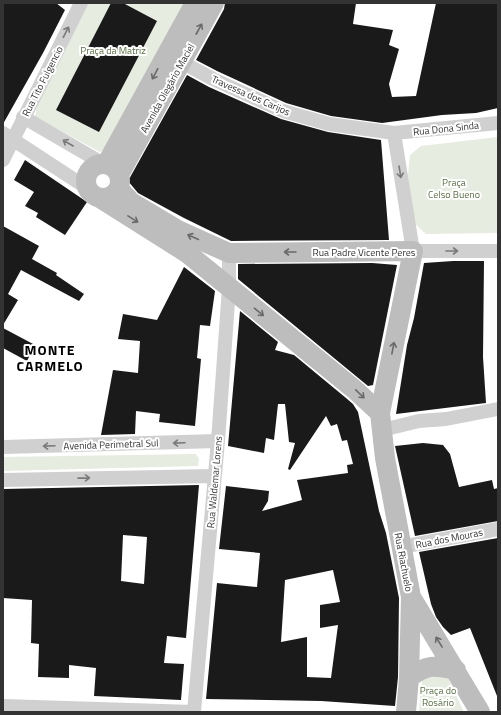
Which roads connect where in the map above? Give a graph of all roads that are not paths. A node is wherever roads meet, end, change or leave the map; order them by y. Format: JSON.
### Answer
{"nodes":[{"id":1,"x":195,"y":3,"type":"edge"},
{"id":2,"x":214,"y":3,"type":"edge"},
{"id":3,"x":79,"y":4,"type":"edge"},
{"id":4,"x":173,"y":58,"type":"junction"},
{"id":5,"x":23,"y":117,"type":"junction"},
{"id":6,"x":498,"y":123,"type":"edge"},
{"id":7,"x":394,"y":134,"type":"junction"},
{"id":8,"x":8,"y":137,"type":"edge"},
{"id":9,"x":3,"y":160,"type":"edge"},
{"id":10,"x":112,"y":172,"type":"junction"},
{"id":11,"x":94,"y":193,"type":"junction"},
{"id":12,"x":413,"y":251,"type":"junction"},
{"id":13,"x":498,"y":251,"type":"edge"},
{"id":14,"x":229,"y":252,"type":"junction"},
{"id":15,"x":229,"y":288,"type":"junction"},
{"id":16,"x":498,"y":409,"type":"edge"},
{"id":17,"x":381,"y":422,"type":"junction"},
{"id":18,"x":218,"y":442,"type":"junction"},
{"id":19,"x":3,"y":447,"type":"edge"},
{"id":20,"x":214,"y":476,"type":"junction"},
{"id":21,"x":3,"y":480,"type":"edge"},
{"id":22,"x":498,"y":529,"type":"edge"},
{"id":23,"x":401,"y":547,"type":"junction"},
{"id":24,"x":411,"y":597,"type":"junction"},
{"id":25,"x":456,"y":670,"type":"junction"},
{"id":26,"x":409,"y":678,"type":"junction"},
{"id":27,"x":3,"y":706,"type":"edge"},
{"id":28,"x":194,"y":712,"type":"edge"},
{"id":29,"x":406,"y":712,"type":"edge"},
{"id":30,"x":480,"y":712,"type":"edge"}],
"edges":[{"from":1,"to":4,"type":"main road","name":"Avenida Olegário Maciel"},
{"from":4,"to":2,"type":"main road","name":"Avenida Olegário Maciel","one_way":true},
{"from":5,"to":3,"type":"street","name":"Rua Tito Fulgencio","one_way":true},
{"from":4,"to":7,"type":"street","name":"Travessa dos Carijos"},
{"from":4,"to":10,"type":"main road","name":"Avenida Olegário Maciel"},
{"from":5,"to":8,"type":"street","name":"Rua Tito Fulgencio"},
{"from":10,"to":5,"type":"street","one_way":true},
{"from":6,"to":7,"type":"street","name":"Rua Dona Sinda"},
{"from":7,"to":12,"type":"street","one_way":true},
{"from":8,"to":9,"type":"street","name":"Rua Tito Fulgencio"},
{"from":8,"to":11,"type":"street"},
{"from":10,"to":11,"type":"main road"},
{"from":10,"to":11,"type":"main road"},
{"from":14,"to":10,"type":"main road","one_way":true},
{"from":11,"to":15,"type":"main road","one_way":true},
{"from":12,"to":13,"type":"street","name":"Rua Padre Vicente Peres","one_way":true},
{"from":12,"to":14,"type":"main road","name":"Rua Padre Vicente Peres","one_way":true},
{"from":17,"to":12,"type":"main road","name":"Rua Riachuelo","one_way":true},
{"from":14,"to":15,"type":"street","name":"Rua Waldemar Lorens"},
{"from":15,"to":17,"type":"main road","one_way":true},
{"from":15,"to":18,"type":"street","name":"Rua Waldemar Lorens"},
{"from":16,"to":17,"type":"street"},
{"from":17,"to":23,"type":"main road","name":"Rua Riachuelo"},
{"from":18,"to":19,"type":"street","name":"Avenida Perimetral Sul","one_way":true},
{"from":18,"to":20,"type":"street","name":"Rua Waldemar Lorens"},
{"from":21,"to":20,"type":"street","one_way":true},
{"from":20,"to":28,"type":"street","name":"Rua Waldemar Lorens"},
{"from":22,"to":23,"type":"street","name":"Rua dos Mouras"},
{"from":23,"to":24,"type":"main road","name":"Rua Riachuelo"},
{"from":25,"to":24,"type":"main road","one_way":true},
{"from":24,"to":26,"type":"main road","name":"Rua Riachuelo"},
{"from":25,"to":26,"type":"main road"},
{"from":25,"to":30,"type":"main road"},
{"from":26,"to":29,"type":"main road","name":"Rua Riachuelo"},
{"from":27,"to":28,"type":"street"}]}
